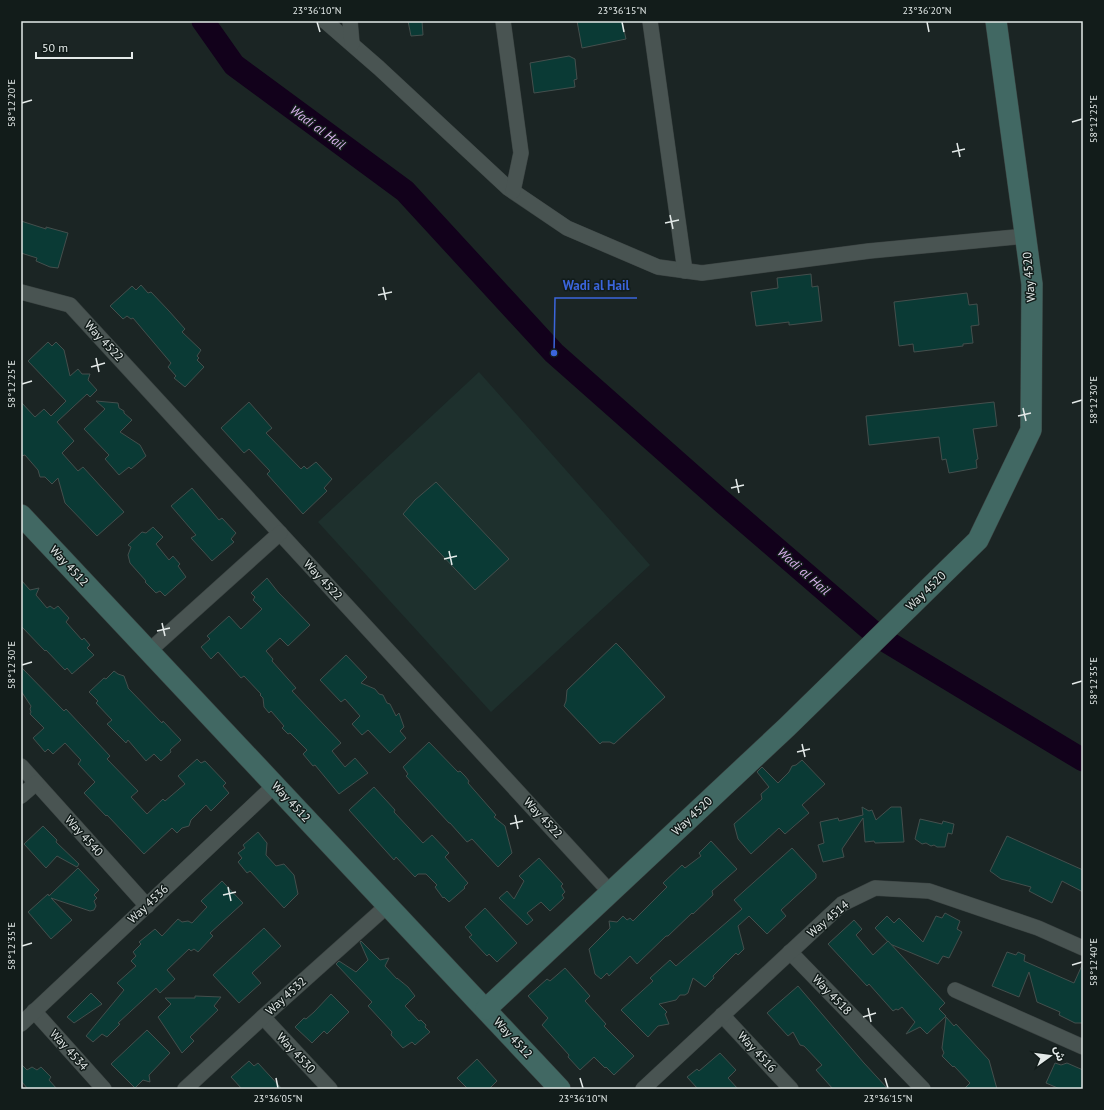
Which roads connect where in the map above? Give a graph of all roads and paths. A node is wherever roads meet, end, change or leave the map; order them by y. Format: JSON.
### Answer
{"nodes":[{"id":1,"x":326,"y":21,"type":"edge"},
{"id":2,"x":350,"y":21,"type":"edge"},
{"id":3,"x":503,"y":21,"type":"edge"},
{"id":4,"x":650,"y":21,"type":"edge"},
{"id":5,"x":996,"y":21,"type":"edge"},
{"id":6,"x":352,"y":44,"type":"junction"},
{"id":7,"x":513,"y":191,"type":"junction"},
{"id":8,"x":1025,"y":236,"type":"junction"},
{"id":9,"x":685,"y":271,"type":"junction"},
{"id":10,"x":21,"y":292,"type":"edge"},
{"id":11,"x":21,"y":515,"type":"edge"},
{"id":12,"x":280,"y":533,"type":"junction"},
{"id":13,"x":149,"y":651,"type":"junction"},
{"id":14,"x":21,"y":766,"type":"edge"},
{"id":15,"x":36,"y":783,"type":"junction"},
{"id":16,"x":275,"y":785,"type":"junction"},
{"id":17,"x":21,"y":796,"type":"edge"},
{"id":18,"x":610,"y":892,"type":"junction"},
{"id":19,"x":388,"y":905,"type":"junction"},
{"id":20,"x":147,"y":906,"type":"junction"},
{"id":21,"x":1083,"y":948,"type":"edge"},
{"id":22,"x":790,"y":952,"type":"junction"},
{"id":23,"x":955,"y":990,"type":"dead end"},
{"id":24,"x":486,"y":1009,"type":"junction"},
{"id":25,"x":34,"y":1011,"type":"junction"},
{"id":26,"x":722,"y":1016,"type":"junction"},
{"id":27,"x":263,"y":1017,"type":"junction"},
{"id":28,"x":21,"y":1024,"type":"edge"},
{"id":29,"x":1083,"y":1047,"type":"edge"},
{"id":30,"x":104,"y":1089,"type":"edge"},
{"id":31,"x":186,"y":1089,"type":"edge"},
{"id":32,"x":330,"y":1089,"type":"edge"},
{"id":33,"x":560,"y":1089,"type":"edge"},
{"id":34,"x":643,"y":1089,"type":"edge"},
{"id":35,"x":791,"y":1089,"type":"edge"},
{"id":36,"x":923,"y":1089,"type":"edge"}],
"edges":[{"from":1,"to":6,"type":"street"},
{"from":2,"to":6,"type":"street"},
{"from":3,"to":7,"type":"street"},
{"from":4,"to":9,"type":"street"},
{"from":5,"to":8,"type":"street","name":"Way 4520"},
{"from":6,"to":7,"type":"street"},
{"from":7,"to":9,"type":"street"},
{"from":8,"to":9,"type":"street"},
{"from":8,"to":18,"type":"street","name":"Way 4520"},
{"from":10,"to":12,"type":"street","name":"Way 4522"},
{"from":11,"to":13,"type":"street","name":"Way 4512"},
{"from":12,"to":13,"type":"street"},
{"from":12,"to":18,"type":"street","name":"Way 4522"},
{"from":13,"to":16,"type":"street","name":"Way 4512"},
{"from":14,"to":15,"type":"street","name":"Way 4540"},
{"from":15,"to":17,"type":"street"},
{"from":15,"to":20,"type":"street","name":"Way 4540"},
{"from":16,"to":19,"type":"street","name":"Way 4512"},
{"from":16,"to":20,"type":"street","name":"Way 4536"},
{"from":18,"to":24,"type":"street","name":"Way 4520"},
{"from":19,"to":24,"type":"street","name":"Way 4512"},
{"from":19,"to":27,"type":"street","name":"Way 4532"},
{"from":20,"to":25,"type":"street","name":"Way 4536"},
{"from":21,"to":22,"type":"street","name":"Way 4514"},
{"from":22,"to":26,"type":"street","name":"Way 4514"},
{"from":22,"to":36,"type":"street","name":"Way 4518"},
{"from":23,"to":29,"type":"street"},
{"from":24,"to":33,"type":"street","name":"Way 4512"},
{"from":25,"to":28,"type":"street","name":"Way 4536"},
{"from":25,"to":30,"type":"street","name":"Way 4534"},
{"from":26,"to":34,"type":"street","name":"Way 4514"},
{"from":26,"to":35,"type":"street","name":"Way 4516"},
{"from":27,"to":31,"type":"street","name":"Way 4532"},
{"from":27,"to":32,"type":"street","name":"Way 4530"}]}
